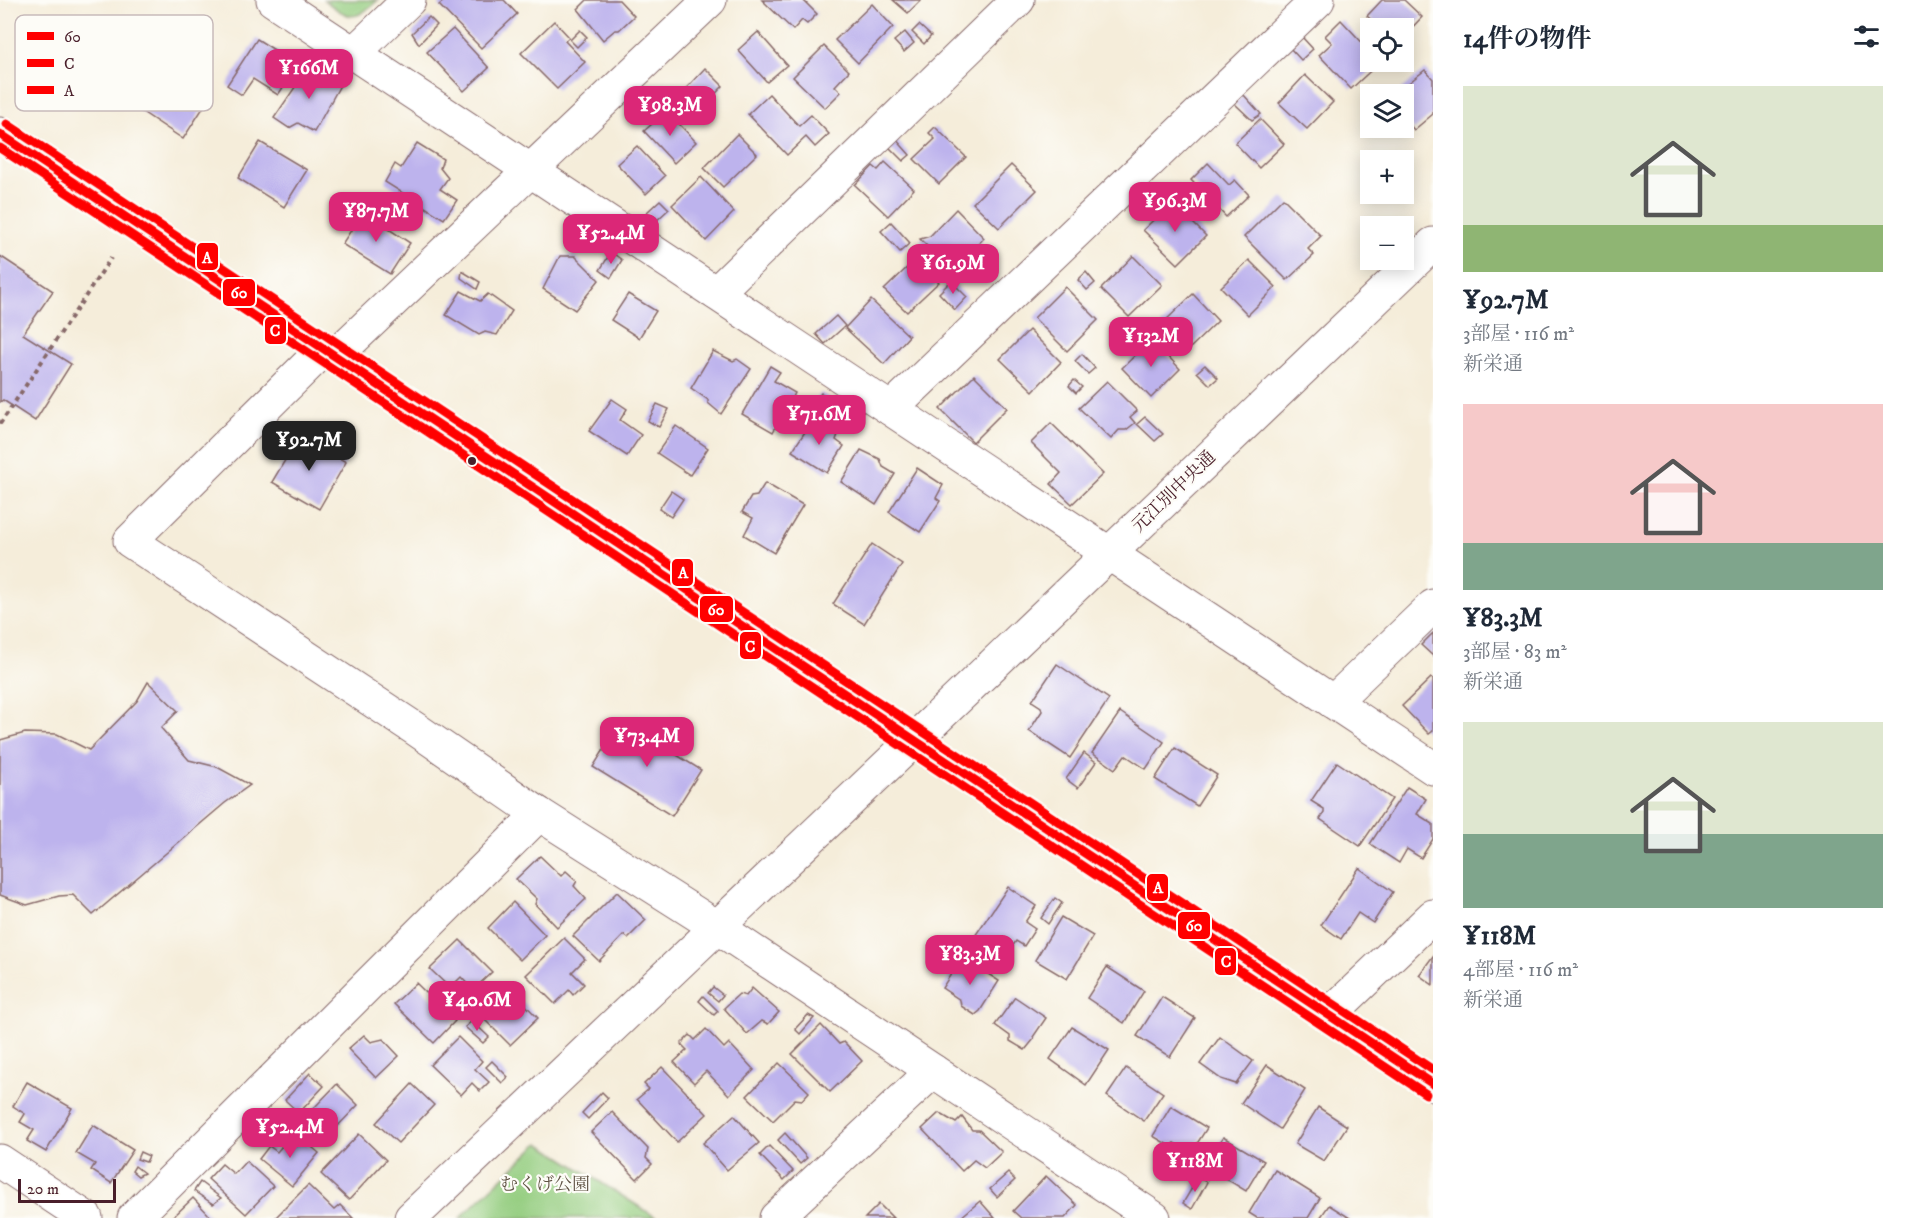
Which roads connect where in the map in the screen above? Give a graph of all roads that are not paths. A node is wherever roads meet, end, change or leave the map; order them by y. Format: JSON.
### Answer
{"nodes":[{"id":1,"x":273,"y":0,"type":"edge"},
{"id":2,"x":409,"y":0,"type":"edge"},
{"id":3,"x":710,"y":0,"type":"edge"},
{"id":4,"x":1018,"y":0,"type":"edge"},
{"id":5,"x":1318,"y":0,"type":"edge"},
{"id":6,"x":354,"y":53,"type":"junction"},
{"id":7,"x":0,"y":134,"type":"edge"},
{"id":8,"x":531,"y":171,"type":"junction"},
{"id":9,"x":1433,"y":243,"type":"edge"},
{"id":10,"x":716,"y":293,"type":"junction"},
{"id":11,"x":329,"y":352,"type":"junction"},
{"id":12,"x":891,"y":409,"type":"junction"},
{"id":13,"x":1109,"y":554,"type":"junction"},
{"id":14,"x":1433,"y":606,"type":"edge"},
{"id":15,"x":1333,"y":702,"type":"junction"},
{"id":16,"x":914,"y":740,"type":"junction"},
{"id":17,"x":1433,"y":768,"type":"edge"},
{"id":18,"x":538,"y":814,"type":"junction"},
{"id":19,"x":1433,"y":916,"type":"edge"},
{"id":20,"x":717,"y":927,"type":"junction"},
{"id":21,"x":1329,"y":1015,"type":"junction"},
{"id":22,"x":933,"y":1071,"type":"junction"},
{"id":23,"x":1433,"y":1084,"type":"edge"},
{"id":24,"x":0,"y":1161,"type":"edge"},
{"id":25,"x":1132,"y":1212,"type":"edge"},
{"id":26,"x":86,"y":1218,"type":"edge"},
{"id":27,"x":134,"y":1218,"type":"edge"},
{"id":28,"x":411,"y":1218,"type":"edge"},
{"id":29,"x":776,"y":1218,"type":"edge"}],
"edges":[{"from":1,"to":6,"type":"street"},
{"from":2,"to":6,"type":"street"},
{"from":3,"to":8,"type":"street"},
{"from":4,"to":10,"type":"street"},
{"from":5,"to":12,"type":"street"},
{"from":6,"to":8,"type":"street"},
{"from":7,"to":11,"type":"street"},
{"from":8,"to":10,"type":"street"},
{"from":8,"to":11,"type":"street"},
{"from":9,"to":13,"type":"street","name":"元江別中央通"},
{"from":10,"to":12,"type":"street"},
{"from":11,"to":16,"type":"street"},
{"from":11,"to":18,"type":"street"},
{"from":12,"to":13,"type":"street"},
{"from":13,"to":15,"type":"street"},
{"from":13,"to":16,"type":"street","name":"元江別中央通"},
{"from":14,"to":15,"type":"street"},
{"from":15,"to":17,"type":"street"},
{"from":16,"to":20,"type":"street","name":"元江別中央通"},
{"from":16,"to":21,"type":"street"},
{"from":18,"to":20,"type":"street"},
{"from":18,"to":27,"type":"street"},
{"from":19,"to":21,"type":"street"},
{"from":20,"to":22,"type":"street"},
{"from":20,"to":28,"type":"street","name":"元江別中央通"},
{"from":21,"to":23,"type":"street"},
{"from":22,"to":25,"type":"street"},
{"from":22,"to":29,"type":"street"},
{"from":24,"to":26,"type":"street"}]}
